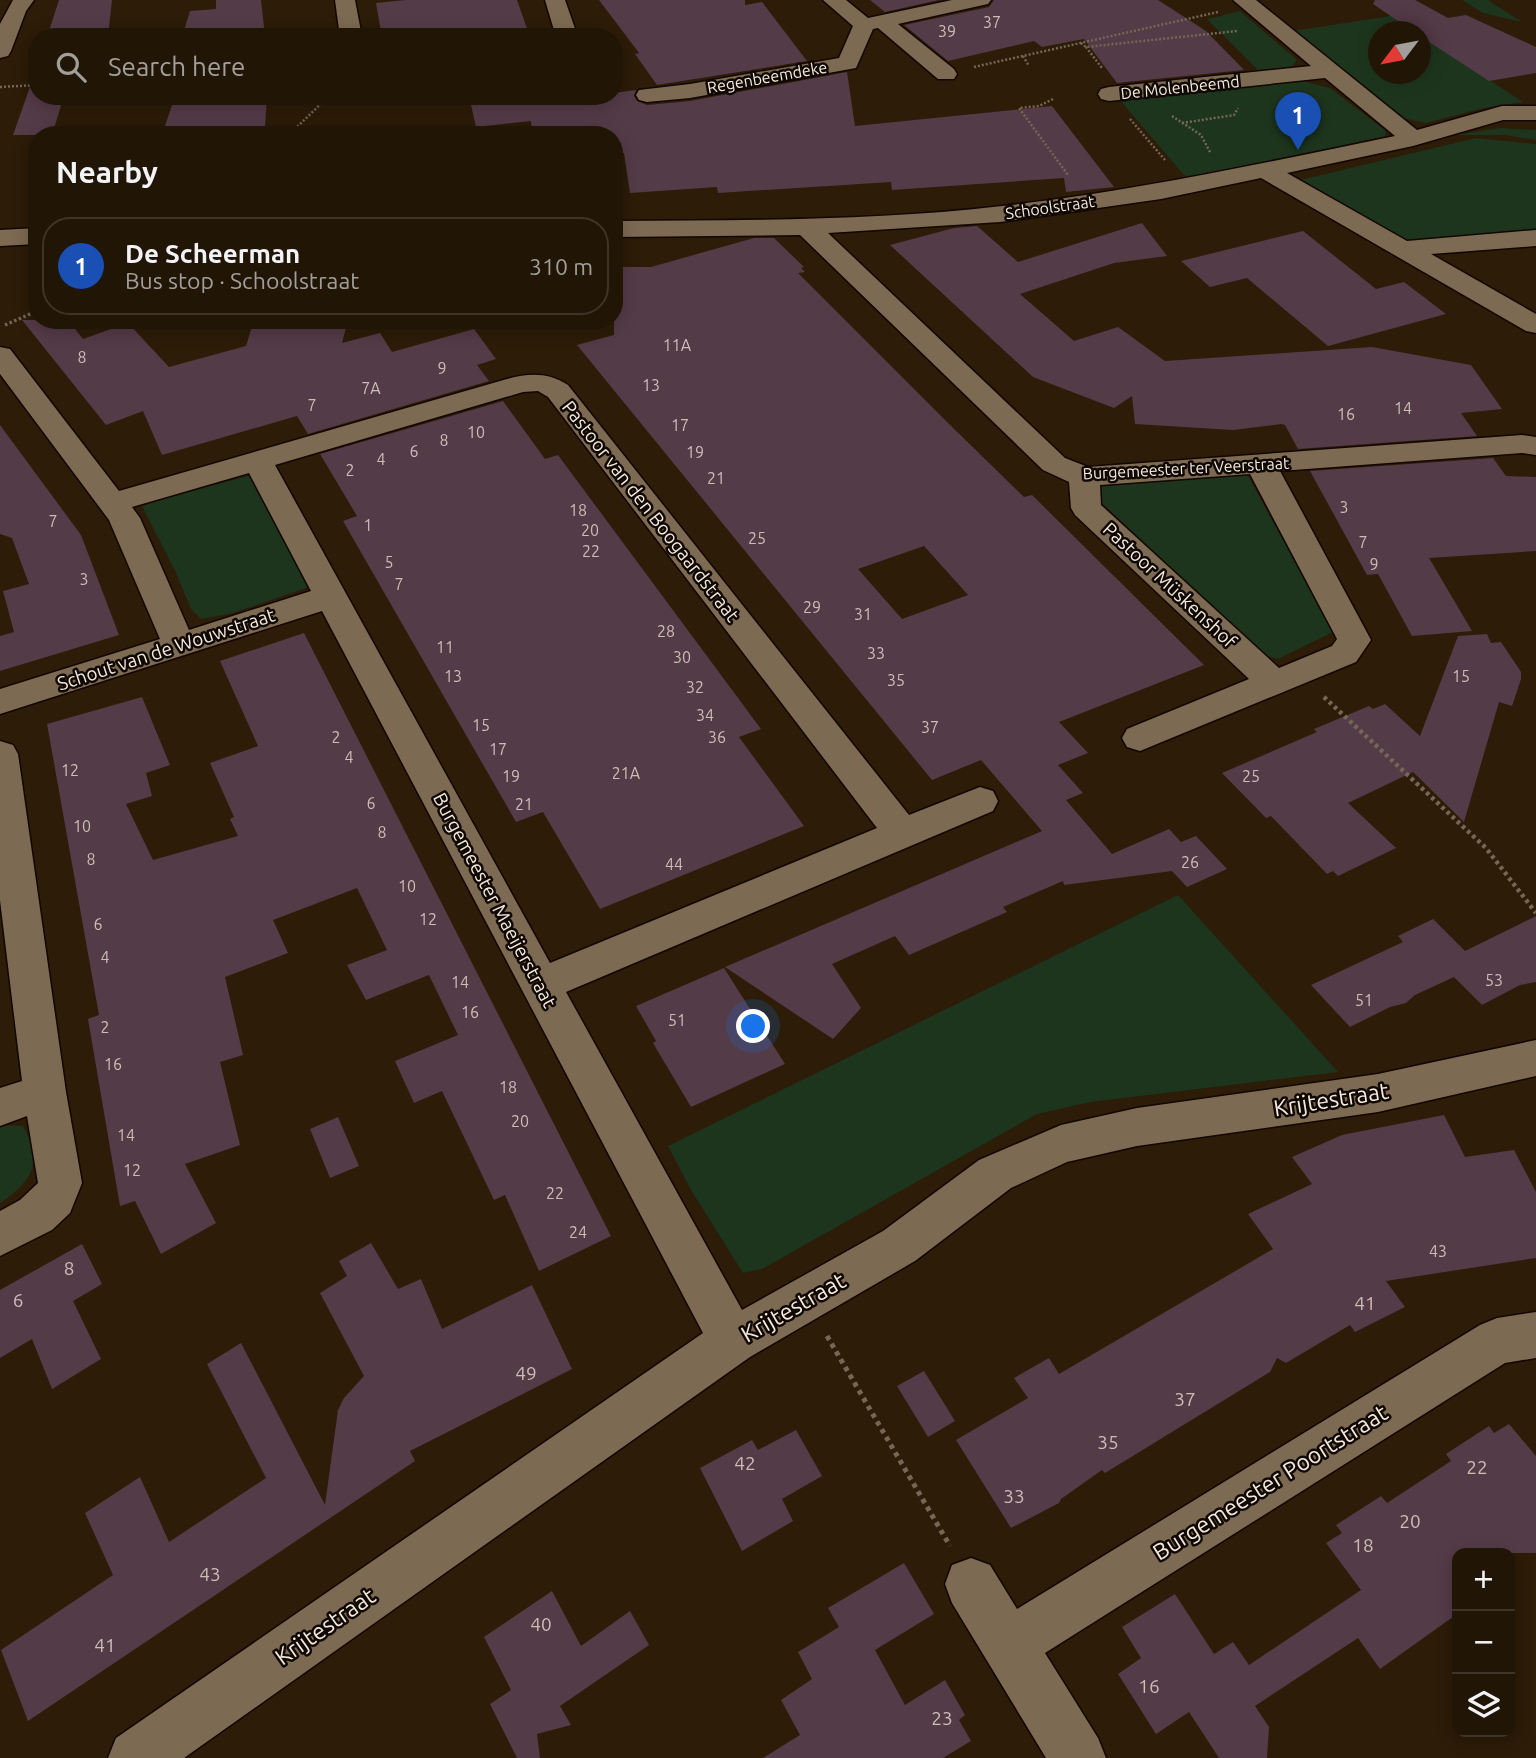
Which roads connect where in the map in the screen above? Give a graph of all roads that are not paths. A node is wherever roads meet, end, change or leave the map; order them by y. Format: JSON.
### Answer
{"nodes":[{"id":1,"x":345,"y":0,"type":"edge"},
{"id":2,"x":555,"y":0,"type":"edge"},
{"id":3,"x":833,"y":0,"type":"edge"},
{"id":4,"x":981,"y":0,"type":"edge"},
{"id":5,"x":1246,"y":2,"type":"edge"},
{"id":6,"x":13,"y":8,"type":"edge"},
{"id":7,"x":873,"y":23,"type":"junction"},
{"id":8,"x":350,"y":28,"type":"edge"},
{"id":9,"x":564,"y":28,"type":"edge"},
{"id":10,"x":0,"y":51,"type":"edge"},
{"id":11,"x":1330,"y":71,"type":"junction"},
{"id":12,"x":946,"y":74,"type":"road end"},
{"id":13,"x":1109,"y":94,"type":"road end"},
{"id":14,"x":647,"y":95,"type":"dead end"},
{"id":15,"x":1534,"y":116,"type":"edge"},
{"id":16,"x":1413,"y":139,"type":"junction"},
{"id":17,"x":1268,"y":172,"type":"junction"},
{"id":18,"x":807,"y":228,"type":"junction"},
{"id":19,"x":623,"y":229,"type":"edge"},
{"id":20,"x":28,"y":236,"type":"edge"},
{"id":21,"x":0,"y":238,"type":"edge"},
{"id":22,"x":1536,"y":238,"type":"edge"},
{"id":23,"x":1401,"y":249,"type":"junction"},
{"id":24,"x":1536,"y":325,"type":"edge"},
{"id":25,"x":0,"y":355,"type":"edge"},
{"id":26,"x":1536,"y":446,"type":"edge"},
{"id":27,"x":257,"y":460,"type":"junction"},
{"id":28,"x":1261,"y":465,"type":"junction"},
{"id":29,"x":1084,"y":477,"type":"junction"},
{"id":30,"x":111,"y":503,"type":"junction"},
{"id":31,"x":333,"y":596,"type":"junction"},
{"id":32,"x":179,"y":645,"type":"junction"},
{"id":33,"x":1287,"y":678,"type":"junction"},
{"id":34,"x":0,"y":702,"type":"edge"},
{"id":35,"x":1140,"y":737,"type":"dead end"},
{"id":36,"x":0,"y":754,"type":"edge"},
{"id":37,"x":980,"y":801,"type":"dead end"},
{"id":38,"x":902,"y":833,"type":"junction"},
{"id":39,"x":540,"y":985,"type":"junction"},
{"id":40,"x":1536,"y":1058,"type":"edge"},
{"id":41,"x":45,"y":1092,"type":"junction"},
{"id":42,"x":0,"y":1107,"type":"edge"},
{"id":43,"x":0,"y":1235,"type":"edge"},
{"id":44,"x":1536,"y":1335,"type":"edge"},
{"id":45,"x":733,"y":1341,"type":"junction"},
{"id":46,"x":971,"y":1584,"type":"road end"},
{"id":47,"x":1010,"y":1644,"type":"junction"},
{"id":48,"x":136,"y":1758,"type":"edge"},
{"id":49,"x":1078,"y":1758,"type":"edge"}],
"edges":[{"from":1,"to":8,"type":"street"},
{"from":2,"to":9,"type":"street"},
{"from":3,"to":7,"type":"street"},
{"from":4,"to":7,"type":"street"},
{"from":5,"to":11,"type":"street"},
{"from":6,"to":10,"type":"street"},
{"from":7,"to":12,"type":"street"},
{"from":7,"to":14,"type":"street","name":"Regenbeemdeke"},
{"from":11,"to":13,"type":"street","name":"De Molenbeemd"},
{"from":11,"to":16,"type":"street"},
{"from":15,"to":16,"type":"street","name":"Schoolstraat"},
{"from":16,"to":17,"type":"street","name":"Schoolstraat"},
{"from":17,"to":18,"type":"street","name":"Schoolstraat"},
{"from":17,"to":23,"type":"street"},
{"from":18,"to":19,"type":"street","name":"Schoolstraat"},
{"from":18,"to":29,"type":"street","name":"Burgemeester ter Veerstraat"},
{"from":20,"to":21,"type":"street"},
{"from":22,"to":23,"type":"street"},
{"from":23,"to":24,"type":"street"},
{"from":25,"to":30,"type":"street"},
{"from":26,"to":28,"type":"street","name":"Burgemeester ter Veerstraat"},
{"from":27,"to":30,"type":"street","name":"Pastoor van den Boogaardstraat"},
{"from":27,"to":31,"type":"street","name":"Burgemeester Maeijerstraat"},
{"from":27,"to":38,"type":"street","name":"Pastoor van den Boogaardstraat"},
{"from":28,"to":29,"type":"street","name":"Burgemeester ter Veerstraat"},
{"from":28,"to":33,"type":"street"},
{"from":29,"to":33,"type":"street","name":"Pastoor Müskenshof"},
{"from":30,"to":32,"type":"street"},
{"from":31,"to":32,"type":"street","name":"Schout van de Wouwstraat"},
{"from":31,"to":39,"type":"street","name":"Burgemeester Maeijerstraat"},
{"from":32,"to":34,"type":"street","name":"Schout van de Wouwstraat"},
{"from":33,"to":35,"type":"street"},
{"from":36,"to":41,"type":"street"},
{"from":37,"to":38,"type":"street"},
{"from":38,"to":39,"type":"street"},
{"from":39,"to":45,"type":"street","name":"Burgemeester Maeijerstraat"},
{"from":40,"to":45,"type":"street","name":"Krijtestraat"},
{"from":41,"to":42,"type":"street"},
{"from":41,"to":43,"type":"street"},
{"from":44,"to":47,"type":"street","name":"Burgemeester Poortstraat"},
{"from":45,"to":48,"type":"street","name":"Krijtestraat"},
{"from":46,"to":47,"type":"street"},
{"from":47,"to":49,"type":"street"}]}
